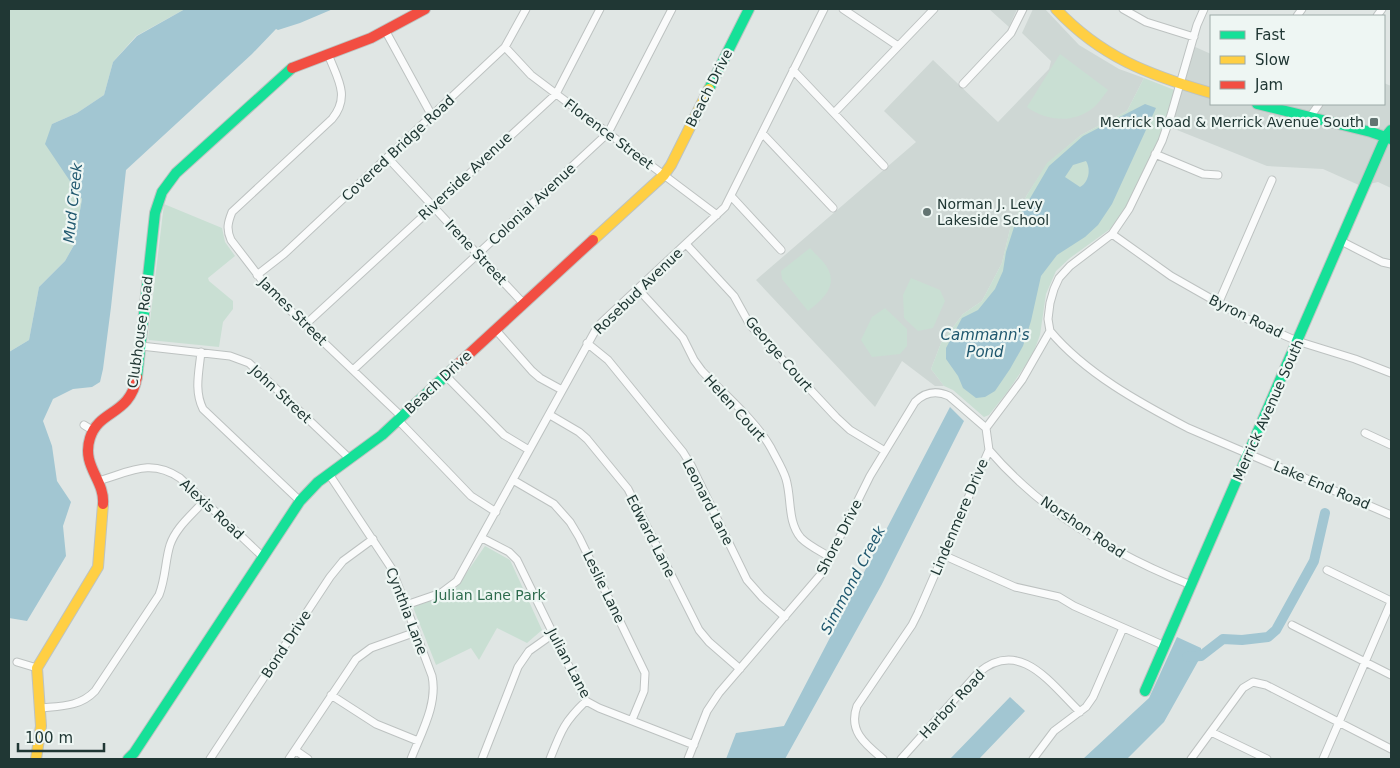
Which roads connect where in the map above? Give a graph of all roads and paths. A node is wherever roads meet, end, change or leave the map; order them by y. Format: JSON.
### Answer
{"nodes":[{"id":1,"x":425,"y":9,"type":"edge"},
{"id":2,"x":526,"y":9,"type":"edge"},
{"id":3,"x":600,"y":9,"type":"edge"},
{"id":4,"x":672,"y":9,"type":"edge"},
{"id":5,"x":749,"y":9,"type":"edge"},
{"id":6,"x":824,"y":9,"type":"edge"},
{"id":7,"x":843,"y":9,"type":"edge"},
{"id":8,"x":934,"y":9,"type":"edge"},
{"id":9,"x":1023,"y":9,"type":"edge"},
{"id":10,"x":1056,"y":9,"type":"edge"},
{"id":11,"x":1123,"y":9,"type":"edge"},
{"id":12,"x":1204,"y":9,"type":"edge"},
{"id":13,"x":385,"y":30,"type":"junction"},
{"id":14,"x":1194,"y":37,"type":"junction"},
{"id":15,"x":898,"y":46,"type":"junction"},
{"id":16,"x":505,"y":47,"type":"junction"},
{"id":17,"x":328,"y":54,"type":"junction"},
{"id":18,"x":793,"y":70,"type":"junction"},
{"id":19,"x":1180,"y":83,"type":"junction"},
{"id":20,"x":963,"y":84,"type":"dead end"},
{"id":21,"x":1210,"y":93,"type":"edge"},
{"id":22,"x":556,"y":94,"type":"junction"},
{"id":23,"x":1318,"y":105,"type":"edge"},
{"id":24,"x":1277,"y":106,"type":"edge"},
{"id":25,"x":834,"y":113,"type":"junction"},
{"id":26,"x":432,"y":116,"type":"junction"},
{"id":27,"x":1310,"y":117,"type":"junction"},
{"id":28,"x":762,"y":133,"type":"junction"},
{"id":29,"x":608,"y":134,"type":"junction"},
{"id":30,"x":1389,"y":135,"type":"edge"},
{"id":31,"x":1155,"y":154,"type":"junction"},
{"id":32,"x":388,"y":158,"type":"junction"},
{"id":33,"x":884,"y":166,"type":"dead end"},
{"id":34,"x":664,"y":175,"type":"junction"},
{"id":35,"x":1218,"y":175,"type":"dead end"},
{"id":36,"x":1272,"y":180,"type":"dead end"},
{"id":37,"x":730,"y":196,"type":"junction"},
{"id":38,"x":433,"y":206,"type":"junction"},
{"id":39,"x":833,"y":208,"type":"dead end"},
{"id":40,"x":717,"y":215,"type":"junction"},
{"id":41,"x":1112,"y":234,"type":"junction"},
{"id":42,"x":1341,"y":241,"type":"junction"},
{"id":43,"x":686,"y":244,"type":"junction"},
{"id":44,"x":782,"y":250,"type":"dead end"},
{"id":45,"x":478,"y":254,"type":"junction"},
{"id":46,"x":1391,"y":264,"type":"edge"},
{"id":47,"x":257,"y":275,"type":"junction"},
{"id":48,"x":638,"y":288,"type":"junction"},
{"id":49,"x":523,"y":303,"type":"junction"},
{"id":50,"x":1218,"y":304,"type":"junction"},
{"id":51,"x":306,"y":324,"type":"junction"},
{"id":52,"x":495,"y":329,"type":"junction"},
{"id":53,"x":1050,"y":331,"type":"junction"},
{"id":54,"x":1298,"y":341,"type":"junction"},
{"id":55,"x":588,"y":343,"type":"junction"},
{"id":56,"x":141,"y":346,"type":"junction"},
{"id":57,"x":201,"y":352,"type":"junction"},
{"id":58,"x":353,"y":370,"type":"junction"},
{"id":59,"x":1391,"y":373,"type":"edge"},
{"id":60,"x":445,"y":375,"type":"junction"},
{"id":61,"x":562,"y":390,"type":"junction"},
{"id":62,"x":550,"y":416,"type":"junction"},
{"id":63,"x":400,"y":418,"type":"junction"},
{"id":64,"x":986,"y":428,"type":"junction"},
{"id":65,"x":1365,"y":433,"type":"dead end"},
{"id":66,"x":1391,"y":445,"type":"edge"},
{"id":67,"x":529,"y":450,"type":"junction"},
{"id":68,"x":989,"y":450,"type":"junction"},
{"id":69,"x":885,"y":451,"type":"junction"},
{"id":70,"x":1248,"y":454,"type":"junction"},
{"id":71,"x":350,"y":459,"type":"junction"},
{"id":72,"x":329,"y":474,"type":"junction"},
{"id":73,"x":514,"y":480,"type":"junction"},
{"id":74,"x":98,"y":481,"type":"junction"},
{"id":75,"x":204,"y":502,"type":"junction"},
{"id":76,"x":300,"y":502,"type":"junction"},
{"id":77,"x":496,"y":512,"type":"junction"},
{"id":78,"x":1391,"y":515,"type":"edge"},
{"id":79,"x":482,"y":538,"type":"junction"},
{"id":80,"x":373,"y":539,"type":"junction"},
{"id":81,"x":943,"y":555,"type":"junction"},
{"id":82,"x":263,"y":557,"type":"junction"},
{"id":83,"x":830,"y":557,"type":"junction"},
{"id":84,"x":1327,"y":570,"type":"dead end"},
{"id":85,"x":1191,"y":585,"type":"junction"},
{"id":86,"x":1391,"y":601,"type":"edge"},
{"id":87,"x":406,"y":605,"type":"junction"},
{"id":88,"x":785,"y":617,"type":"junction"},
{"id":89,"x":1292,"y":625,"type":"dead end"},
{"id":90,"x":1123,"y":628,"type":"junction"},
{"id":91,"x":416,"y":632,"type":"junction"},
{"id":92,"x":553,"y":634,"type":"junction"},
{"id":93,"x":1165,"y":646,"type":"junction"},
{"id":94,"x":17,"y":662,"type":"dead end"},
{"id":95,"x":1365,"y":662,"type":"junction"},
{"id":96,"x":38,"y":668,"type":"junction"},
{"id":97,"x":740,"y":669,"type":"junction"},
{"id":98,"x":1391,"y":676,"type":"edge"},
{"id":99,"x":1145,"y":691,"type":"dead end"},
{"id":100,"x":331,"y":695,"type":"junction"},
{"id":101,"x":586,"y":701,"type":"junction"},
{"id":102,"x":40,"y":708,"type":"junction"},
{"id":103,"x":1080,"y":712,"type":"junction"},
{"id":104,"x":632,"y":720,"type":"junction"},
{"id":105,"x":1339,"y":722,"type":"junction"},
{"id":106,"x":1211,"y":732,"type":"junction"},
{"id":107,"x":418,"y":741,"type":"junction"},
{"id":108,"x":694,"y":745,"type":"junction"},
{"id":109,"x":1391,"y":749,"type":"edge"},
{"id":110,"x":295,"y":750,"type":"junction"},
{"id":111,"x":36,"y":759,"type":"edge"},
{"id":112,"x":128,"y":759,"type":"edge"},
{"id":113,"x":210,"y":759,"type":"edge"},
{"id":114,"x":289,"y":759,"type":"edge"},
{"id":115,"x":308,"y":759,"type":"edge"},
{"id":116,"x":411,"y":759,"type":"edge"},
{"id":117,"x":482,"y":759,"type":"edge"},
{"id":118,"x":550,"y":759,"type":"edge"},
{"id":119,"x":688,"y":759,"type":"edge"},
{"id":120,"x":883,"y":759,"type":"edge"},
{"id":121,"x":901,"y":759,"type":"edge"},
{"id":122,"x":1033,"y":759,"type":"edge"},
{"id":123,"x":1191,"y":759,"type":"edge"},
{"id":124,"x":1267,"y":759,"type":"edge"},
{"id":125,"x":1322,"y":759,"type":"edge"}],
"edges":[{"from":1,"to":13,"type":"street","name":"Clubhouse Road"},
{"from":2,"to":16,"type":"street","name":"Covered Bridge Road"},
{"from":3,"to":22,"type":"street","name":"Riverside Avenue"},
{"from":4,"to":29,"type":"street","name":"Colonial Avenue"},
{"from":5,"to":34,"type":"street","name":"Beach Drive"},
{"from":6,"to":18,"type":"street","name":"Rosebud Avenue"},
{"from":7,"to":15,"type":"street"},
{"from":8,"to":15,"type":"street"},
{"from":9,"to":20,"type":"street"},
{"from":10,"to":19,"type":"street"},
{"from":11,"to":14,"type":"street"},
{"from":12,"to":14,"type":"street"},
{"from":13,"to":17,"type":"street","name":"Clubhouse Road"},
{"from":13,"to":26,"type":"street"},
{"from":14,"to":19,"type":"street"},
{"from":15,"to":25,"type":"street"},
{"from":16,"to":22,"type":"street","name":"Florence Street"},
{"from":16,"to":26,"type":"street","name":"Covered Bridge Road"},
{"from":17,"to":47,"type":"street","name":"James Street"},
{"from":17,"to":56,"type":"street","name":"Clubhouse Road"},
{"from":18,"to":25,"type":"street"},
{"from":18,"to":28,"type":"street","name":"Rosebud Avenue"},
{"from":19,"to":21,"type":"street"},
{"from":19,"to":31,"type":"street"},
{"from":22,"to":29,"type":"street","name":"Florence Street"},
{"from":22,"to":38,"type":"street","name":"Riverside Avenue"},
{"from":23,"to":27,"type":"street"},
{"from":24,"to":27,"type":"street"},
{"from":25,"to":33,"type":"street"},
{"from":26,"to":32,"type":"street","name":"Covered Bridge Road"},
{"from":27,"to":30,"type":"street"},
{"from":28,"to":37,"type":"street","name":"Rosebud Avenue"},
{"from":28,"to":39,"type":"street"},
{"from":29,"to":34,"type":"street","name":"Florence Street"},
{"from":29,"to":45,"type":"street","name":"Colonial Avenue"},
{"from":30,"to":42,"type":"street","name":"Merrick Avenue South"},
{"from":31,"to":35,"type":"street"},
{"from":31,"to":41,"type":"street"},
{"from":32,"to":38,"type":"street","name":"Irene Street"},
{"from":32,"to":47,"type":"street","name":"Covered Bridge Road"},
{"from":34,"to":40,"type":"street","name":"Florence Street"},
{"from":34,"to":49,"type":"street","name":"Beach Drive"},
{"from":36,"to":50,"type":"street"},
{"from":37,"to":40,"type":"street","name":"Rosebud Avenue"},
{"from":37,"to":44,"type":"street"},
{"from":38,"to":45,"type":"street","name":"Irene Street"},
{"from":38,"to":51,"type":"street","name":"Riverside Avenue"},
{"from":40,"to":43,"type":"street","name":"Rosebud Avenue"},
{"from":41,"to":50,"type":"street","name":"Byron Road"},
{"from":41,"to":53,"type":"street"},
{"from":42,"to":46,"type":"street"},
{"from":42,"to":54,"type":"street","name":"Merrick Avenue South"},
{"from":43,"to":48,"type":"street","name":"Rosebud Avenue"},
{"from":43,"to":69,"type":"street","name":"George Court"},
{"from":45,"to":49,"type":"street","name":"Irene Street"},
{"from":45,"to":58,"type":"street","name":"Colonial Avenue"},
{"from":47,"to":51,"type":"street","name":"James Street"},
{"from":48,"to":55,"type":"street","name":"Rosebud Avenue"},
{"from":48,"to":83,"type":"street","name":"Helen Court"},
{"from":49,"to":52,"type":"street","name":"Beach Drive"},
{"from":50,"to":54,"type":"street","name":"Byron Road"},
{"from":51,"to":58,"type":"street","name":"James Street"},
{"from":52,"to":60,"type":"street","name":"Beach Drive"},
{"from":52,"to":61,"type":"street"},
{"from":53,"to":64,"type":"street"},
{"from":53,"to":70,"type":"street","name":"Lake End Road"},
{"from":54,"to":59,"type":"street","name":"Byron Road"},
{"from":54,"to":70,"type":"street","name":"Merrick Avenue South"},
{"from":55,"to":61,"type":"street","name":"Rosebud Avenue"},
{"from":55,"to":88,"type":"street","name":"Leonard Lane"},
{"from":56,"to":57,"type":"street","name":"John Street"},
{"from":56,"to":74,"type":"street","name":"Clubhouse Road"},
{"from":57,"to":71,"type":"street","name":"John Street"},
{"from":57,"to":76,"type":"street"},
{"from":58,"to":63,"type":"street","name":"James Street"},
{"from":60,"to":63,"type":"street","name":"Beach Drive"},
{"from":60,"to":67,"type":"street"},
{"from":61,"to":62,"type":"street","name":"Rosebud Avenue"},
{"from":62,"to":67,"type":"street","name":"Rosebud Avenue"},
{"from":62,"to":97,"type":"street","name":"Edward Lane"},
{"from":63,"to":71,"type":"street","name":"Beach Drive"},
{"from":63,"to":77,"type":"street","name":"James Street"},
{"from":64,"to":68,"type":"street","name":"Lindenmere Drive"},
{"from":64,"to":69,"type":"street","name":"Shore Drive"},
{"from":65,"to":66,"type":"street"},
{"from":67,"to":73,"type":"street","name":"Rosebud Avenue"},
{"from":68,"to":81,"type":"street","name":"Lindenmere Drive"},
{"from":68,"to":85,"type":"street","name":"Norshon Road"},
{"from":69,"to":83,"type":"street","name":"Shore Drive"},
{"from":70,"to":78,"type":"street","name":"Lake End Road"},
{"from":70,"to":85,"type":"street","name":"Merrick Avenue South"},
{"from":71,"to":72,"type":"street","name":"Beach Drive"},
{"from":72,"to":76,"type":"street","name":"Beach Drive"},
{"from":72,"to":80,"type":"street","name":"Cynthia Lane"},
{"from":73,"to":77,"type":"street","name":"Rosebud Avenue"},
{"from":73,"to":104,"type":"street","name":"Leslie Lane"},
{"from":74,"to":75,"type":"street","name":"Alexis Road"},
{"from":74,"to":96,"type":"street","name":"Clubhouse Road"},
{"from":75,"to":82,"type":"street","name":"Alexis Road"},
{"from":75,"to":102,"type":"street"},
{"from":76,"to":82,"type":"street","name":"Beach Drive"},
{"from":77,"to":79,"type":"street","name":"Rosebud Avenue"},
{"from":79,"to":87,"type":"street","name":"Rosebud Avenue"},
{"from":79,"to":92,"type":"street","name":"Julian Lane"},
{"from":80,"to":87,"type":"street","name":"Cynthia Lane"},
{"from":80,"to":113,"type":"street","name":"Bond Drive"},
{"from":81,"to":90,"type":"street"},
{"from":81,"to":120,"type":"street","name":"Lindenmere Drive"},
{"from":82,"to":112,"type":"street","name":"Beach Drive"},
{"from":83,"to":88,"type":"street","name":"Shore Drive"},
{"from":84,"to":86,"type":"street"},
{"from":85,"to":93,"type":"street","name":"Merrick Avenue South"},
{"from":86,"to":95,"type":"street"},
{"from":87,"to":91,"type":"street","name":"Cynthia Lane"},
{"from":88,"to":97,"type":"street","name":"Shore Drive"},
{"from":89,"to":95,"type":"street"},
{"from":90,"to":93,"type":"street"},
{"from":90,"to":103,"type":"street"},
{"from":91,"to":100,"type":"street"},
{"from":91,"to":107,"type":"street","name":"Cynthia Lane"},
{"from":92,"to":101,"type":"street","name":"Julian Lane"},
{"from":92,"to":117,"type":"street"},
{"from":93,"to":99,"type":"street","name":"Merrick Avenue South"},
{"from":94,"to":96,"type":"street"},
{"from":95,"to":98,"type":"street"},
{"from":95,"to":105,"type":"street"},
{"from":96,"to":102,"type":"street"},
{"from":97,"to":108,"type":"street","name":"Shore Drive"},
{"from":100,"to":107,"type":"street"},
{"from":100,"to":110,"type":"street"},
{"from":101,"to":104,"type":"street","name":"Julian Lane"},
{"from":101,"to":118,"type":"street"},
{"from":102,"to":111,"type":"street"},
{"from":103,"to":121,"type":"street","name":"Harbor Road"},
{"from":103,"to":122,"type":"street"},
{"from":104,"to":108,"type":"street","name":"Julian Lane"},
{"from":105,"to":106,"type":"street"},
{"from":105,"to":109,"type":"street"},
{"from":105,"to":125,"type":"street"},
{"from":106,"to":123,"type":"street"},
{"from":106,"to":124,"type":"street"},
{"from":107,"to":116,"type":"street","name":"Cynthia Lane"},
{"from":108,"to":119,"type":"street","name":"Shore Drive"},
{"from":110,"to":114,"type":"street"},
{"from":110,"to":115,"type":"street"}]}
